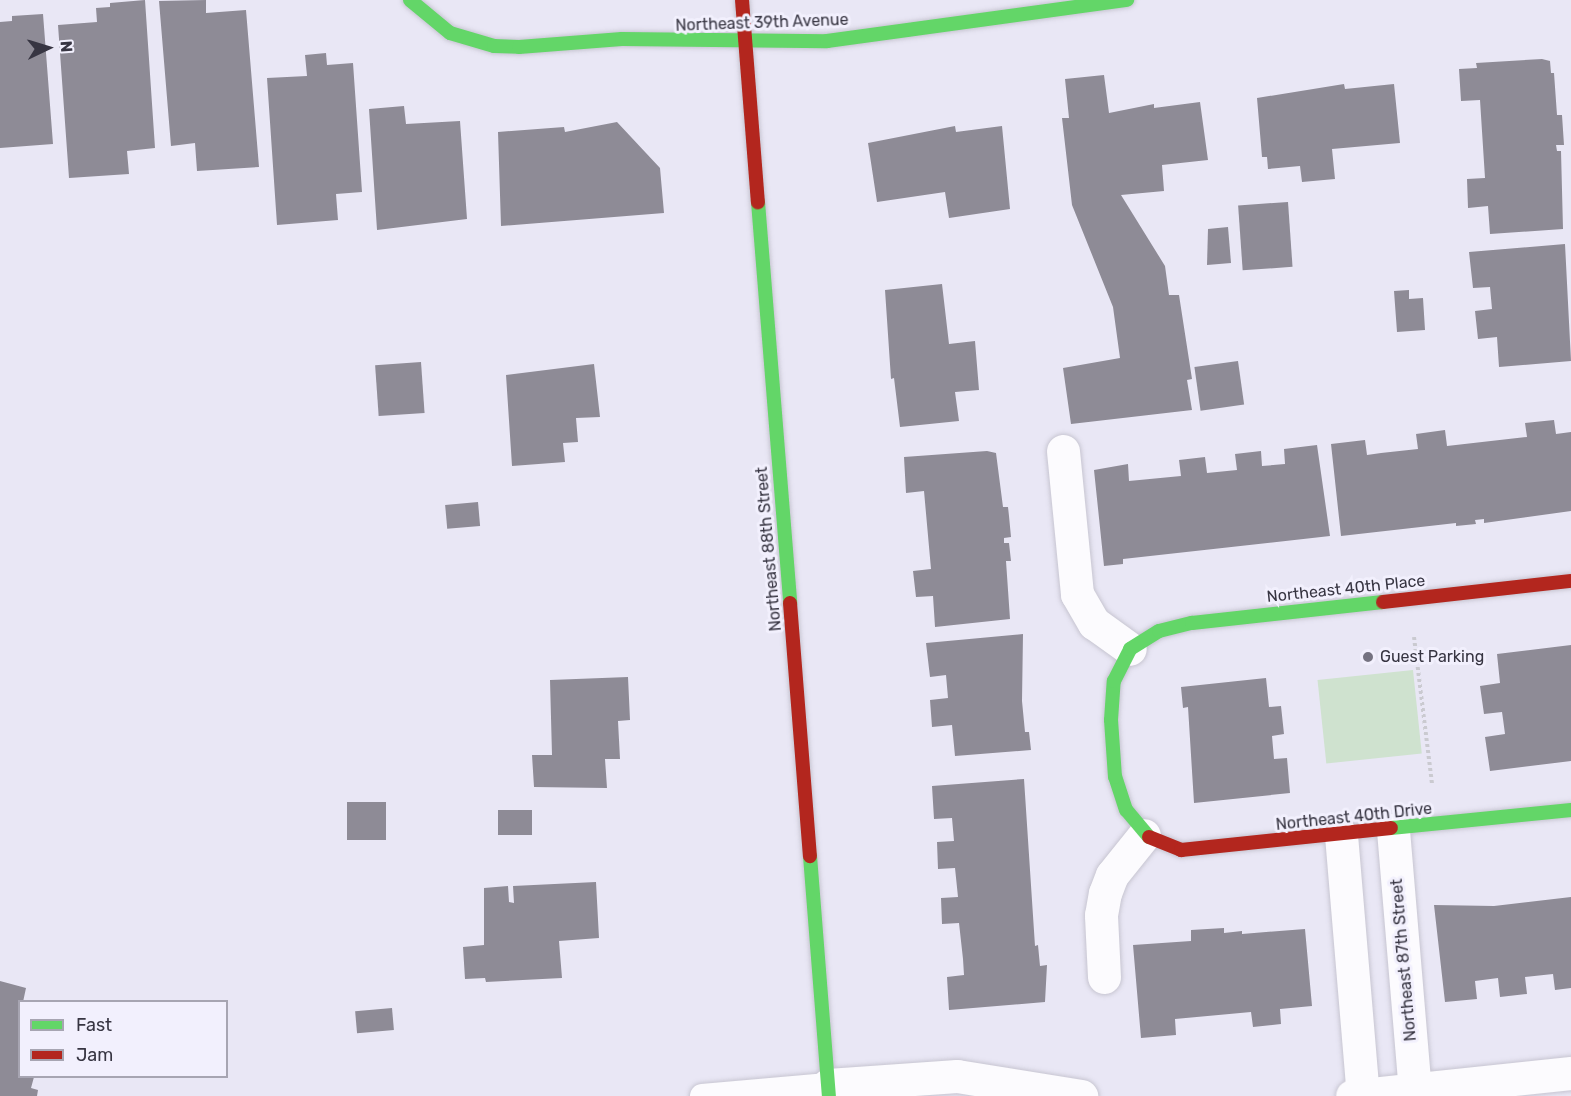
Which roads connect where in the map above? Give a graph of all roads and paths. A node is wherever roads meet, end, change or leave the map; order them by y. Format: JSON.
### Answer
{"nodes":[{"id":1,"x":410,"y":0,"type":"edge"},
{"id":2,"x":742,"y":0,"type":"edge"},
{"id":3,"x":1127,"y":0,"type":"edge"},
{"id":4,"x":745,"y":39,"type":"junction"},
{"id":5,"x":1063,"y":451,"type":"dead end"},
{"id":6,"x":1571,"y":582,"type":"edge"},
{"id":7,"x":1413,"y":625,"type":"dead end"},
{"id":8,"x":1130,"y":649,"type":"junction"},
{"id":9,"x":1433,"y":794,"type":"dead end"},
{"id":10,"x":1571,"y":810,"type":"edge"},
{"id":11,"x":1393,"y":830,"type":"junction"},
{"id":12,"x":1144,"y":835,"type":"junction"},
{"id":13,"x":1341,"y":835,"type":"junction"},
{"id":14,"x":1104,"y":977,"type":"dead end"},
{"id":15,"x":1571,"y":1073,"type":"edge"},
{"id":16,"x":828,"y":1090,"type":"edge"},
{"id":17,"x":1415,"y":1090,"type":"junction"},
{"id":18,"x":1357,"y":1095,"type":"edge"},
{"id":19,"x":702,"y":1096,"type":"edge"},
{"id":20,"x":1081,"y":1096,"type":"edge"}],
"edges":[{"from":1,"to":4,"type":"street","name":"Northeast 39th Avenue"},
{"from":2,"to":4,"type":"street","name":"Northeast 88th Street"},
{"from":3,"to":4,"type":"street","name":"Northeast 39th Avenue"},
{"from":4,"to":16,"type":"street","name":"Northeast 88th Street"},
{"from":5,"to":8,"type":"street"},
{"from":6,"to":8,"type":"street","name":"Northeast 40th Place"},
{"from":7,"to":9,"type":"path"},
{"from":8,"to":12,"type":"street"},
{"from":10,"to":11,"type":"street","name":"Northeast 40th Drive"},
{"from":11,"to":13,"type":"street","name":"Northeast 40th Drive"},
{"from":11,"to":17,"type":"street","name":"Northeast 87th Street"},
{"from":12,"to":13,"type":"street","name":"Northeast 40th Drive"},
{"from":12,"to":14,"type":"street"},
{"from":13,"to":18,"type":"street"},
{"from":15,"to":17,"type":"street"},
{"from":16,"to":19,"type":"lane"},
{"from":16,"to":20,"type":"street"},
{"from":17,"to":18,"type":"street"}]}
